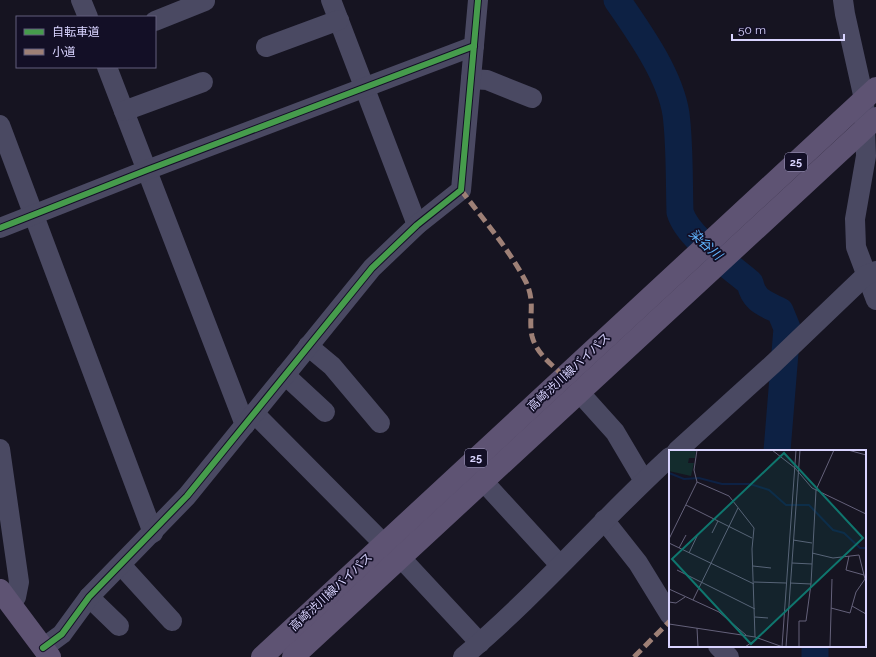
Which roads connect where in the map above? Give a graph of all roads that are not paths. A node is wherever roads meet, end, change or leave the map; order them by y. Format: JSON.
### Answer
{"nodes":[{"id":1,"x":81,"y":0,"type":"edge"},
{"id":2,"x":331,"y":0,"type":"edge"},
{"id":3,"x":478,"y":0,"type":"edge"},
{"id":4,"x":844,"y":0,"type":"edge"},
{"id":5,"x":205,"y":1,"type":"dead end"},
{"id":6,"x":88,"y":16,"type":"edge"},
{"id":7,"x":338,"y":20,"type":"junction"},
{"id":8,"x":156,"y":21,"type":"edge"},
{"id":9,"x":474,"y":46,"type":"junction"},
{"id":10,"x":266,"y":47,"type":"dead end"},
{"id":11,"x":107,"y":68,"type":"edge"},
{"id":12,"x":471,"y":80,"type":"junction"},
{"id":13,"x":203,"y":82,"type":"dead end"},
{"id":14,"x":365,"y":87,"type":"junction"},
{"id":15,"x":870,"y":94,"type":"edge"},
{"id":16,"x":532,"y":98,"type":"dead end"},
{"id":17,"x":124,"y":111,"type":"junction"},
{"id":18,"x":870,"y":124,"type":"edge"},
{"id":19,"x":0,"y":125,"type":"edge"},
{"id":20,"x":147,"y":170,"type":"junction"},
{"id":21,"x":34,"y":214,"type":"junction"},
{"id":22,"x":417,"y":225,"type":"junction"},
{"id":23,"x":0,"y":228,"type":"edge"},
{"id":24,"x":871,"y":273,"type":"edge"},
{"id":25,"x":876,"y":300,"type":"edge"},
{"id":26,"x":308,"y":346,"type":"junction"},
{"id":27,"x":285,"y":375,"type":"junction"},
{"id":28,"x":579,"y":392,"type":"junction"},
{"id":29,"x":324,"y":412,"type":"dead end"},
{"id":30,"x":249,"y":419,"type":"junction"},
{"id":31,"x":380,"y":423,"type":"dead end"},
{"id":32,"x":0,"y":449,"type":"edge"},
{"id":33,"x":678,"y":450,"type":"edge"},
{"id":34,"x":669,"y":459,"type":"edge"},
{"id":35,"x":482,"y":481,"type":"junction"},
{"id":36,"x":644,"y":481,"type":"junction"},
{"id":37,"x":604,"y":520,"type":"junction"},
{"id":38,"x":153,"y":533,"type":"junction"},
{"id":39,"x":383,"y":543,"type":"junction"},
{"id":40,"x":400,"y":557,"type":"junction"},
{"id":41,"x":121,"y":565,"type":"junction"},
{"id":42,"x":560,"y":566,"type":"junction"},
{"id":43,"x":5,"y":597,"type":"edge"},
{"id":44,"x":89,"y":597,"type":"junction"},
{"id":45,"x":669,"y":613,"type":"edge"},
{"id":46,"x":172,"y":621,"type":"dead end"},
{"id":47,"x":119,"y":626,"type":"dead end"},
{"id":48,"x":480,"y":643,"type":"junction"},
{"id":49,"x":719,"y":647,"type":"edge"},
{"id":50,"x":47,"y":652,"type":"edge"},
{"id":51,"x":262,"y":657,"type":"edge"},
{"id":52,"x":293,"y":657,"type":"edge"},
{"id":53,"x":463,"y":657,"type":"edge"},
{"id":54,"x":728,"y":657,"type":"edge"}],
"edges":[{"from":1,"to":6,"type":"street"},
{"from":2,"to":7,"type":"street"},
{"from":3,"to":9,"type":"street"},
{"from":4,"to":15,"type":"street"},
{"from":5,"to":8,"type":"street"},
{"from":7,"to":10,"type":"street"},
{"from":7,"to":14,"type":"street"},
{"from":9,"to":12,"type":"street"},
{"from":9,"to":14,"type":"street"},
{"from":11,"to":17,"type":"street"},
{"from":12,"to":16,"type":"street"},
{"from":12,"to":22,"type":"street"},
{"from":13,"to":17,"type":"street"},
{"from":14,"to":20,"type":"street"},
{"from":14,"to":22,"type":"street"},
{"from":15,"to":18,"type":"street"},
{"from":15,"to":39,"type":"main road","name":"高崎渋川線バイパス","number":"25"},
{"from":17,"to":20,"type":"street"},
{"from":18,"to":24,"type":"street"},
{"from":18,"to":28,"type":"main road","name":"高崎渋川線バイパス","number":"25"},
{"from":19,"to":21,"type":"street"},
{"from":20,"to":21,"type":"street"},
{"from":20,"to":30,"type":"street"},
{"from":21,"to":23,"type":"street"},
{"from":21,"to":38,"type":"street"},
{"from":22,"to":26,"type":"street"},
{"from":24,"to":25,"type":"street"},
{"from":24,"to":33,"type":"street"},
{"from":26,"to":27,"type":"street"},
{"from":26,"to":31,"type":"street"},
{"from":27,"to":29,"type":"street"},
{"from":27,"to":30,"type":"street"},
{"from":28,"to":35,"type":"main road","name":"高崎渋川線バイパス","number":"25"},
{"from":28,"to":36,"type":"street"},
{"from":30,"to":38,"type":"street"},
{"from":30,"to":39,"type":"street"},
{"from":32,"to":43,"type":"street"},
{"from":34,"to":36,"type":"street"},
{"from":35,"to":40,"type":"main road","name":"高崎渋川線バイパス","number":"25"},
{"from":35,"to":42,"type":"street"},
{"from":36,"to":37,"type":"street"},
{"from":37,"to":42,"type":"street"},
{"from":37,"to":45,"type":"street"},
{"from":38,"to":41,"type":"street"},
{"from":39,"to":51,"type":"main road","name":"高崎渋川線バイパス","number":"25"},
{"from":40,"to":48,"type":"street"},
{"from":40,"to":52,"type":"main road","name":"高崎渋川線バイパス","number":"25"},
{"from":41,"to":44,"type":"street"},
{"from":41,"to":46,"type":"street"},
{"from":42,"to":48,"type":"street"},
{"from":43,"to":50,"type":"main road"},
{"from":44,"to":47,"type":"street"},
{"from":44,"to":50,"type":"street"},
{"from":48,"to":53,"type":"street"},
{"from":49,"to":54,"type":"street"}]}
